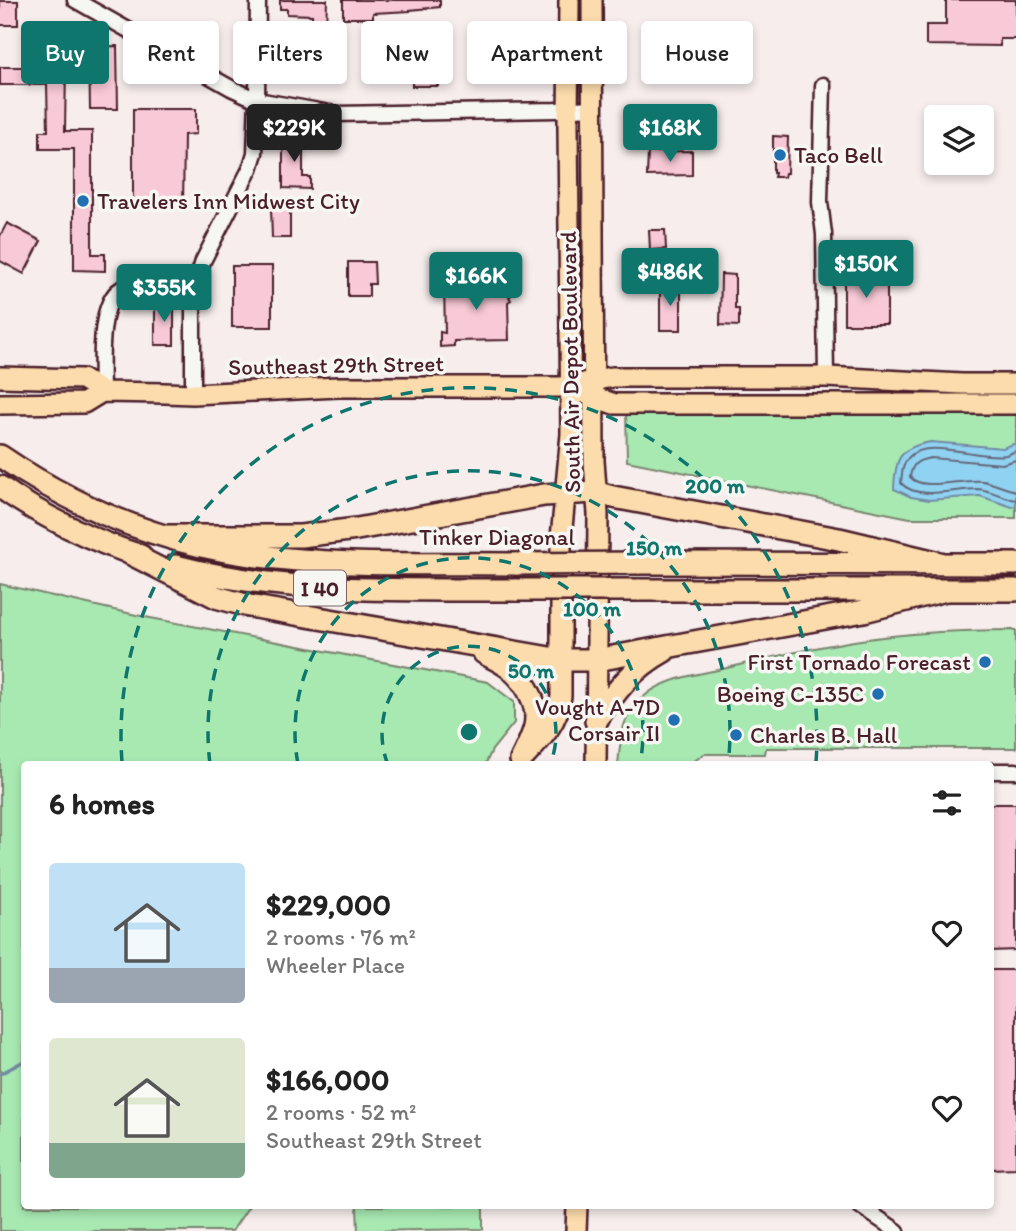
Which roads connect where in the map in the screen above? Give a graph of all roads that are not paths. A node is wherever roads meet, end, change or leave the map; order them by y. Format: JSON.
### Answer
{"nodes":[{"id":1,"x":75,"y":0,"type":"edge"},
{"id":2,"x":258,"y":0,"type":"edge"},
{"id":3,"x":569,"y":0,"type":"edge"},
{"id":4,"x":576,"y":0,"type":"edge"},
{"id":5,"x":592,"y":0,"type":"edge"},
{"id":6,"x":823,"y":85,"type":"dead end"},
{"id":7,"x":257,"y":100,"type":"junction"},
{"id":8,"x":581,"y":109,"type":"junction"},
{"id":9,"x":196,"y":284,"type":"junction"},
{"id":10,"x":0,"y":377,"type":"edge"},
{"id":11,"x":826,"y":377,"type":"junction"},
{"id":12,"x":1016,"y":384,"type":"edge"},
{"id":13,"x":570,"y":387,"type":"junction"},
{"id":14,"x":594,"y":388,"type":"junction"},
{"id":15,"x":103,"y":392,"type":"junction"},
{"id":16,"x":193,"y":394,"type":"junction"},
{"id":17,"x":0,"y":404,"type":"edge"},
{"id":18,"x":1016,"y":404,"type":"edge"},
{"id":19,"x":0,"y":456,"type":"edge"},
{"id":20,"x":0,"y":488,"type":"edge"},
{"id":21,"x":596,"y":492,"type":"junction"},
{"id":22,"x":565,"y":493,"type":"junction"},
{"id":23,"x":167,"y":536,"type":"junction"},
{"id":24,"x":127,"y":552,"type":"junction"},
{"id":25,"x":944,"y":564,"type":"junction"},
{"id":26,"x":1016,"y":564,"type":"edge"},
{"id":27,"x":946,"y":590,"type":"junction"},
{"id":28,"x":1016,"y":590,"type":"edge"},
{"id":29,"x":474,"y":646,"type":"junction"},
{"id":30,"x":673,"y":646,"type":"junction"},
{"id":31,"x":561,"y":660,"type":"junction"},
{"id":32,"x":597,"y":660,"type":"junction"},
{"id":33,"x":596,"y":721,"type":"junction"},
{"id":34,"x":520,"y":761,"type":"edge"},
{"id":35,"x":521,"y":761,"type":"edge"},
{"id":36,"x":596,"y":761,"type":"edge"},
{"id":37,"x":994,"y":771,"type":"edge"},
{"id":38,"x":1016,"y":771,"type":"edge"},
{"id":39,"x":577,"y":1209,"type":"edge"},
{"id":40,"x":864,"y":1209,"type":"edge"},
{"id":41,"x":576,"y":1231,"type":"edge"},
{"id":42,"x":897,"y":1231,"type":"edge"}],
"edges":[{"from":1,"to":7,"type":"street"},
{"from":2,"to":7,"type":"street"},
{"from":3,"to":8,"type":"main road","name":"South Air Depot Boulevard"},
{"from":4,"to":8,"type":"main road"},
{"from":5,"to":8,"type":"main road","name":"South Air Depot Boulevard"},
{"from":6,"to":11,"type":"street"},
{"from":7,"to":8,"type":"street"},
{"from":7,"to":9,"type":"street"},
{"from":8,"to":13,"type":"main road","name":"South Air Depot Boulevard"},
{"from":8,"to":14,"type":"main road","name":"South Air Depot Boulevard"},
{"from":9,"to":15,"type":"street"},
{"from":9,"to":16,"type":"street"},
{"from":10,"to":15,"type":"main road","name":"Southeast 29th Street"},
{"from":11,"to":12,"type":"main road","name":"Southeast 29th Street"},
{"from":11,"to":14,"type":"main road","name":"Southeast 29th Street"},
{"from":13,"to":14,"type":"main road","name":"Southeast 29th Street"},
{"from":13,"to":16,"type":"main road","name":"Southeast 29th Street"},
{"from":13,"to":22,"type":"main road","name":"South Air Depot Boulevard"},
{"from":14,"to":18,"type":"main road","name":"Southeast 29th Street"},
{"from":14,"to":21,"type":"main road","name":"South Air Depot Boulevard"},
{"from":15,"to":16,"type":"main road","name":"Southeast 29th Street"},
{"from":15,"to":17,"type":"main road","name":"Southeast 29th Street"},
{"from":19,"to":23,"type":"highway","name":"Tinker Diagonal","number":"I 40"},
{"from":20,"to":24,"type":"highway","number":"I 40"},
{"from":21,"to":22,"type":"highway"},
{"from":21,"to":25,"type":"highway"},
{"from":21,"to":32,"type":"main road","name":"South Air Depot Boulevard"},
{"from":22,"to":23,"type":"highway"},
{"from":22,"to":31,"type":"main road","name":"South Air Depot Boulevard"},
{"from":23,"to":25,"type":"highway","name":"Tinker Diagonal","number":"I 40","bridge":true},
{"from":24,"to":27,"type":"highway","number":"I 40","bridge":true},
{"from":24,"to":29,"type":"highway"},
{"from":25,"to":26,"type":"highway","name":"Tinker Diagonal","number":"I 40"},
{"from":27,"to":28,"type":"highway","number":"I 40"},
{"from":27,"to":30,"type":"highway"},
{"from":29,"to":31,"type":"highway"},
{"from":29,"to":34,"type":"highway"},
{"from":30,"to":32,"type":"highway"},
{"from":30,"to":33,"type":"highway"},
{"from":31,"to":32,"type":"highway"},
{"from":31,"to":35,"type":"main road","name":"South Air Depot Boulevard"},
{"from":32,"to":33,"type":"main road","name":"South Air Depot Boulevard"},
{"from":33,"to":36,"type":"main road","name":"South Air Depot Boulevard"},
{"from":37,"to":38,"type":"street"},
{"from":39,"to":41,"type":"main road"},
{"from":40,"to":42,"type":"street"}]}
